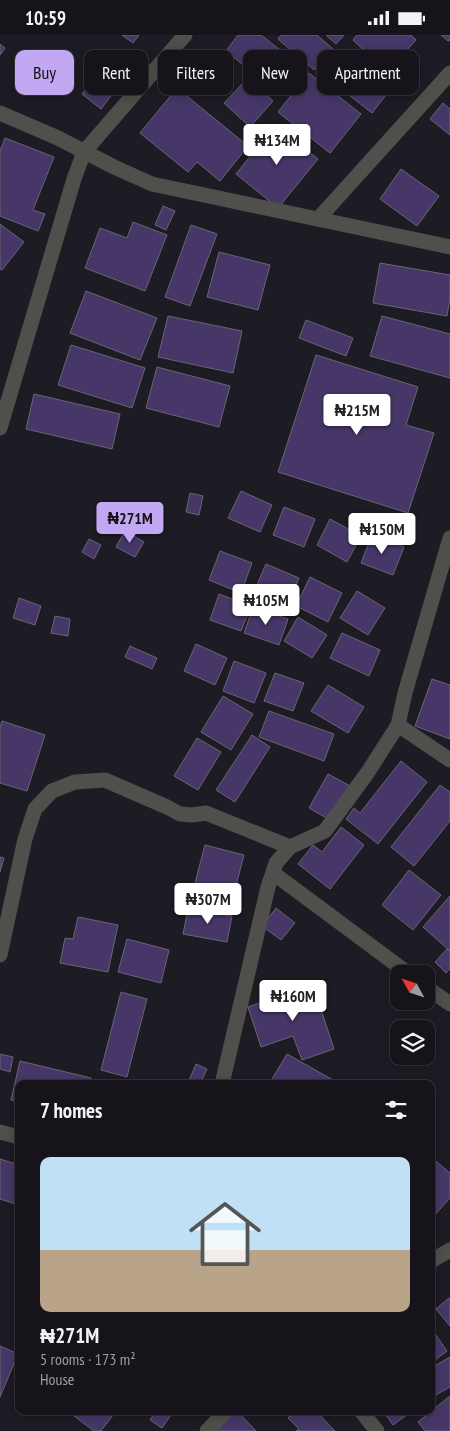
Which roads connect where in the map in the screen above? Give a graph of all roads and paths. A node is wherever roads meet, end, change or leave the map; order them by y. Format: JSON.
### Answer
{"nodes":[{"id":1,"x":185,"y":35,"type":"edge"},
{"id":2,"x":450,"y":73,"type":"edge"},
{"id":3,"x":0,"y":113,"type":"edge"},
{"id":4,"x":84,"y":152,"type":"junction"},
{"id":5,"x":318,"y":219,"type":"junction"},
{"id":6,"x":450,"y":247,"type":"edge"},
{"id":7,"x":0,"y":428,"type":"edge"},
{"id":8,"x":450,"y":538,"type":"edge"},
{"id":9,"x":398,"y":725,"type":"junction"},
{"id":10,"x":450,"y":760,"type":"edge"},
{"id":11,"x":290,"y":847,"type":"junction"},
{"id":12,"x":273,"y":873,"type":"junction"},
{"id":13,"x":0,"y":955,"type":"edge"},
{"id":14,"x":397,"y":965,"type":"edge"},
{"id":15,"x":435,"y":993,"type":"edge"},
{"id":16,"x":450,"y":1004,"type":"edge"},
{"id":17,"x":223,"y":1080,"type":"edge"},
{"id":18,"x":0,"y":1132,"type":"edge"},
{"id":19,"x":15,"y":1136,"type":"edge"},
{"id":20,"x":450,"y":1250,"type":"edge"},
{"id":21,"x":435,"y":1259,"type":"edge"},
{"id":22,"x":222,"y":1415,"type":"edge"},
{"id":23,"x":364,"y":1415,"type":"edge"},
{"id":24,"x":207,"y":1431,"type":"edge"},
{"id":25,"x":377,"y":1431,"type":"edge"}],
"edges":[{"from":1,"to":4,"type":"street"},
{"from":2,"to":5,"type":"street"},
{"from":3,"to":4,"type":"street"},
{"from":4,"to":5,"type":"street"},
{"from":4,"to":7,"type":"street"},
{"from":5,"to":6,"type":"street"},
{"from":8,"to":9,"type":"street"},
{"from":9,"to":10,"type":"street"},
{"from":9,"to":11,"type":"street"},
{"from":11,"to":12,"type":"street"},
{"from":11,"to":13,"type":"street"},
{"from":12,"to":14,"type":"street"},
{"from":12,"to":17,"type":"street"},
{"from":15,"to":16,"type":"street"},
{"from":18,"to":19,"type":"street"},
{"from":20,"to":21,"type":"street"},
{"from":22,"to":24,"type":"street"},
{"from":23,"to":25,"type":"street"}]}
